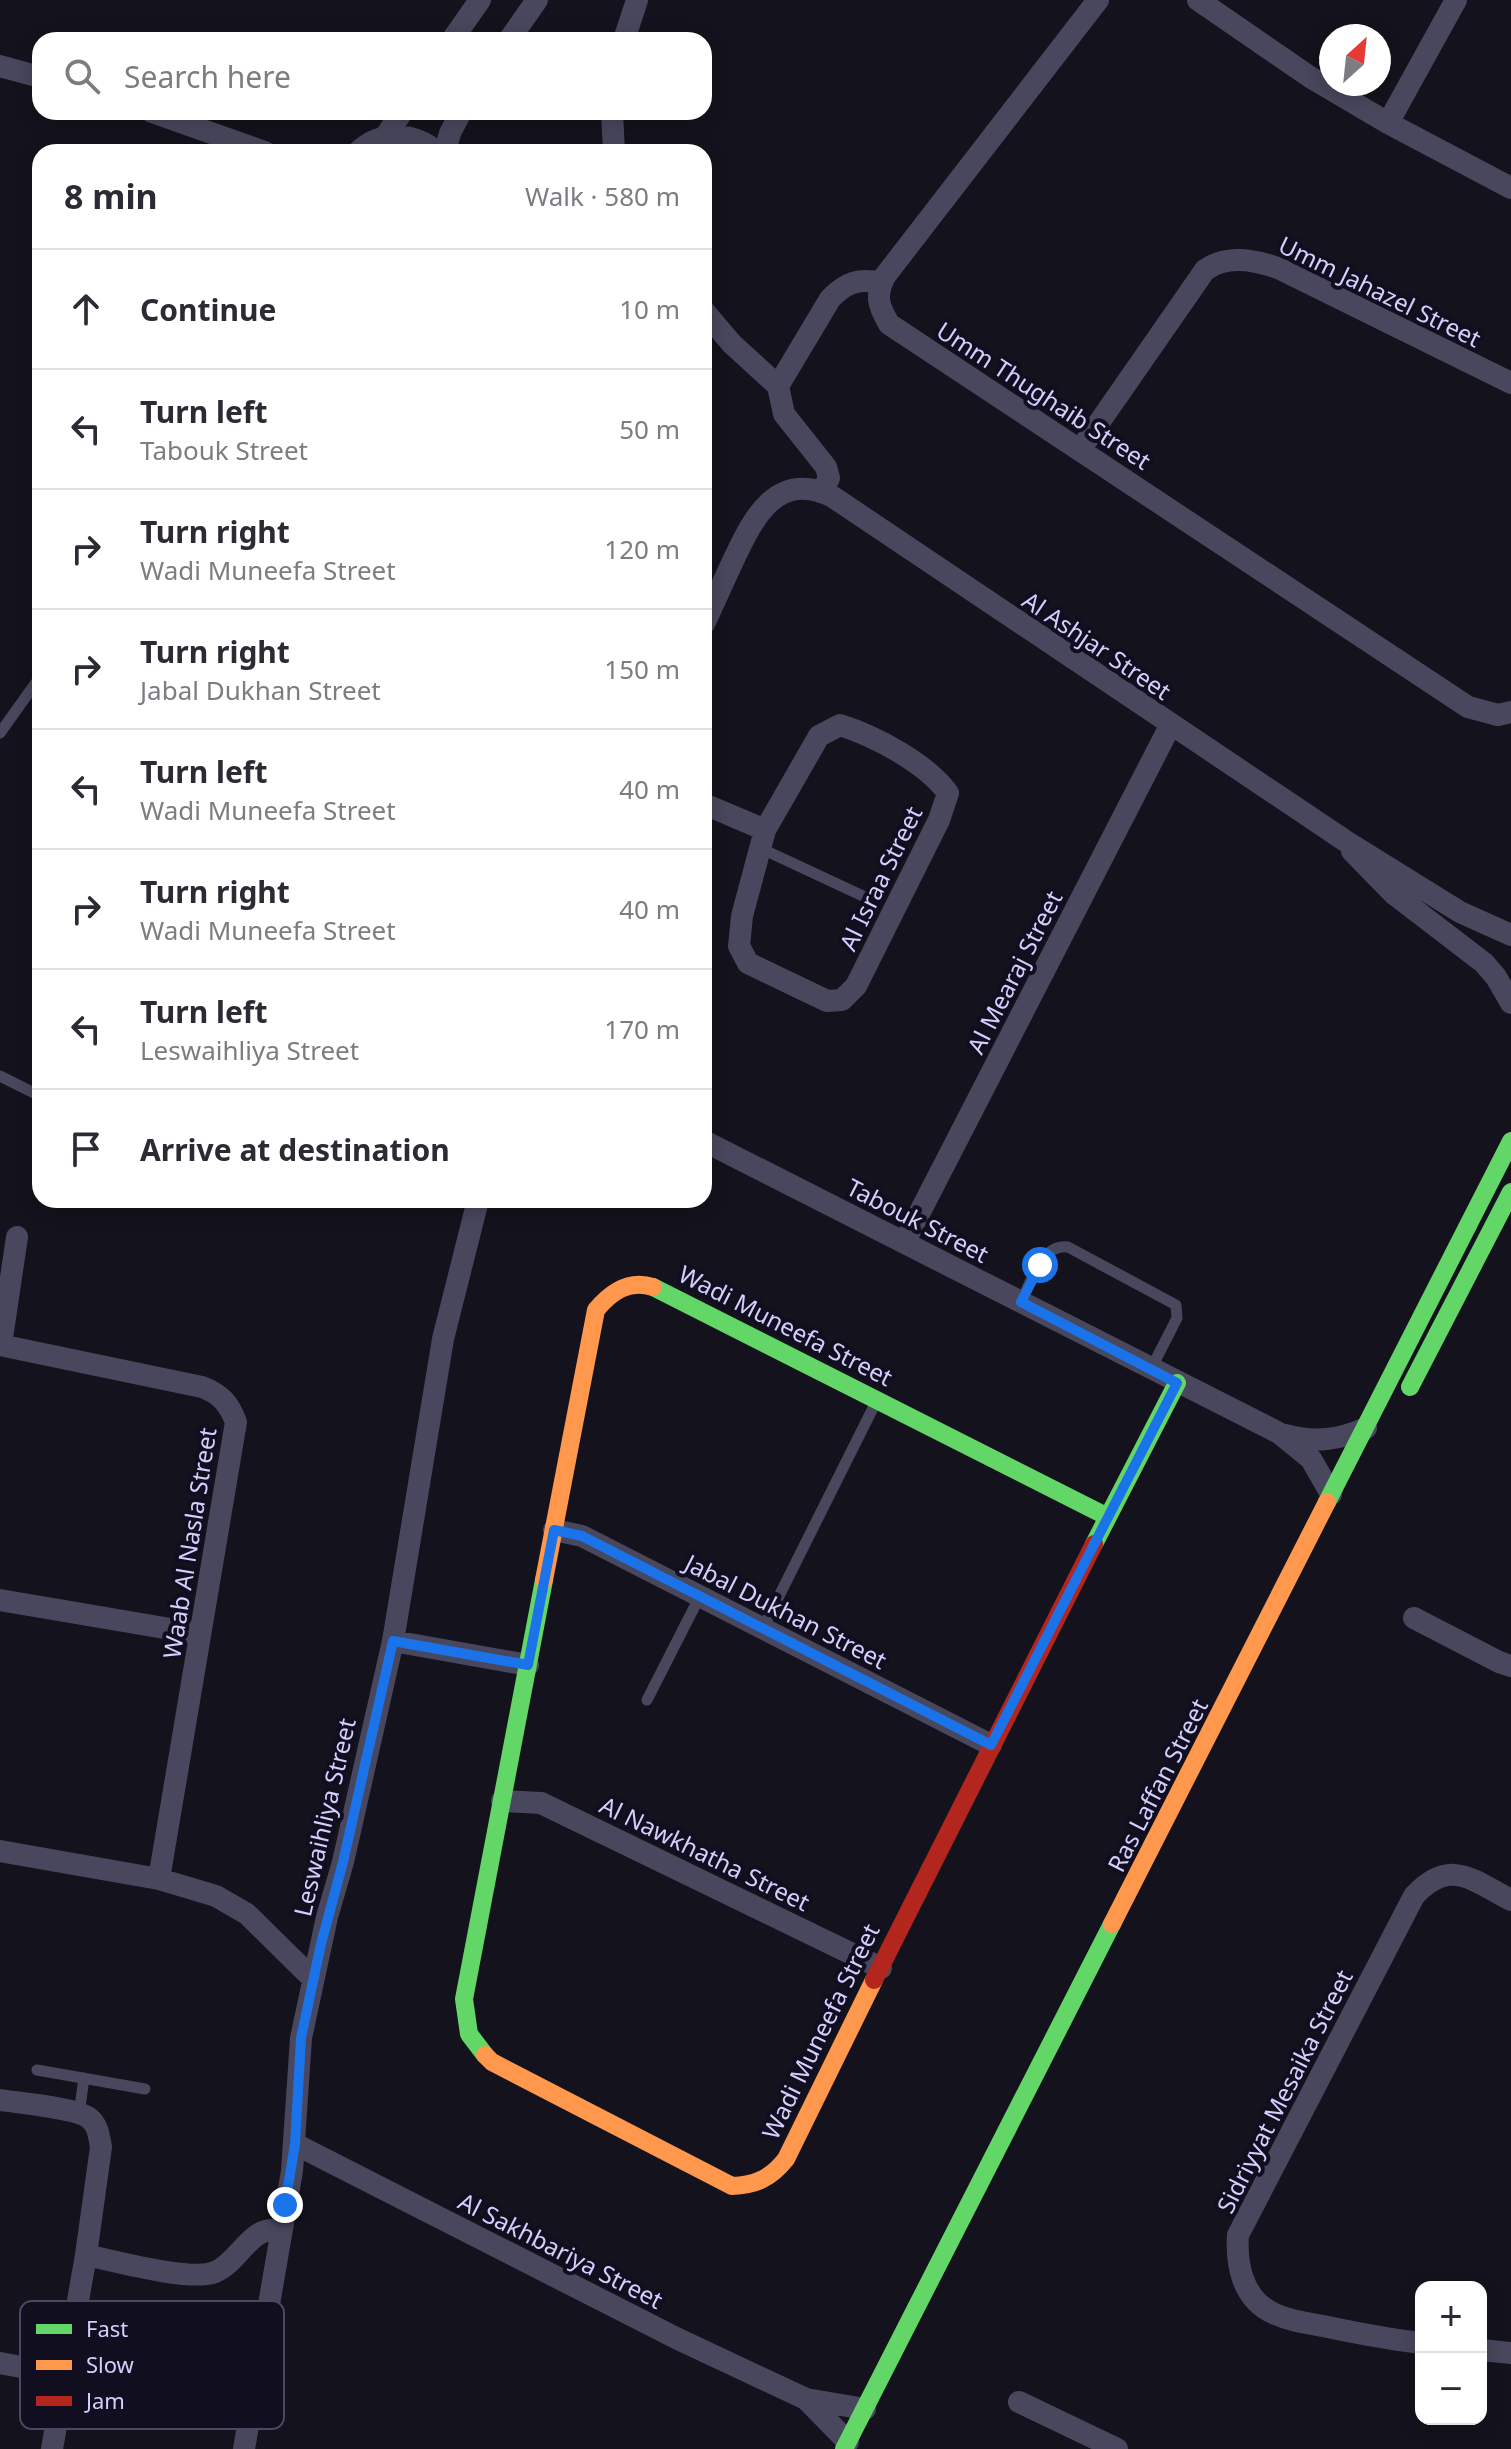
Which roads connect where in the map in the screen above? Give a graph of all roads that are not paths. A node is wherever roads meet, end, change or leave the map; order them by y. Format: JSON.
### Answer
{"nodes":[{"id":1,"x":480,"y":0,"type":"edge"},
{"id":2,"x":537,"y":0,"type":"edge"},
{"id":3,"x":637,"y":0,"type":"edge"},
{"id":4,"x":1098,"y":0,"type":"edge"},
{"id":5,"x":1198,"y":0,"type":"edge"},
{"id":6,"x":1456,"y":0,"type":"edge"},
{"id":7,"x":458,"y":32,"type":"edge"},
{"id":8,"x":515,"y":32,"type":"edge"},
{"id":9,"x":627,"y":32,"type":"edge"},
{"id":10,"x":0,"y":66,"type":"edge"},
{"id":11,"x":32,"y":75,"type":"edge"},
{"id":12,"x":175,"y":120,"type":"edge"},
{"id":13,"x":397,"y":120,"type":"edge"},
{"id":14,"x":457,"y":120,"type":"edge"},
{"id":15,"x":612,"y":120,"type":"edge"},
{"id":16,"x":1388,"y":123,"type":"junction"},
{"id":17,"x":385,"y":137,"type":"junction"},
{"id":18,"x":242,"y":144,"type":"edge"},
{"id":19,"x":371,"y":144,"type":"edge"},
{"id":20,"x":424,"y":144,"type":"edge"},
{"id":21,"x":447,"y":144,"type":"edge"},
{"id":22,"x":614,"y":144,"type":"edge"},
{"id":23,"x":1511,"y":188,"type":"edge"},
{"id":24,"x":882,"y":283,"type":"junction"},
{"id":25,"x":712,"y":320,"type":"edge"},
{"id":26,"x":1511,"y":383,"type":"edge"},
{"id":27,"x":778,"y":386,"type":"junction"},
{"id":28,"x":1080,"y":450,"type":"junction"},
{"id":29,"x":822,"y":492,"type":"junction"},
{"id":30,"x":712,"y":607,"type":"edge"},
{"id":31,"x":32,"y":688,"type":"edge"},
{"id":32,"x":1511,"y":712,"type":"edge"},
{"id":33,"x":1170,"y":726,"type":"junction"},
{"id":34,"x":0,"y":733,"type":"edge"},
{"id":35,"x":712,"y":809,"type":"edge"},
{"id":36,"x":762,"y":839,"type":"junction"},
{"id":37,"x":1344,"y":840,"type":"junction"},
{"id":38,"x":865,"y":897,"type":"dead end"},
{"id":39,"x":1511,"y":935,"type":"edge"},
{"id":40,"x":1511,"y":1003,"type":"edge"},
{"id":41,"x":0,"y":1076,"type":"edge"},
{"id":42,"x":32,"y":1092,"type":"edge"},
{"id":43,"x":1511,"y":1141,"type":"edge"},
{"id":44,"x":712,"y":1145,"type":"edge"},
{"id":45,"x":1511,"y":1192,"type":"edge"},
{"id":46,"x":476,"y":1208,"type":"edge"},
{"id":47,"x":17,"y":1237,"type":"dead end"},
{"id":48,"x":905,"y":1241,"type":"junction"},
{"id":49,"x":1021,"y":1302,"type":"junction"},
{"id":50,"x":1,"y":1345,"type":"edge"},
{"id":51,"x":1151,"y":1370,"type":"junction"},
{"id":52,"x":1177,"y":1383,"type":"junction"},
{"id":53,"x":877,"y":1400,"type":"junction"},
{"id":54,"x":1403,"y":1400,"type":"dead end"},
{"id":55,"x":1366,"y":1428,"type":"junction"},
{"id":56,"x":1279,"y":1433,"type":"junction"},
{"id":57,"x":1331,"y":1494,"type":"junction"},
{"id":58,"x":1108,"y":1517,"type":"junction"},
{"id":59,"x":554,"y":1530,"type":"junction"},
{"id":60,"x":700,"y":1596,"type":"junction"},
{"id":61,"x":0,"y":1600,"type":"edge"},
{"id":62,"x":1414,"y":1618,"type":"dead end"},
{"id":63,"x":763,"y":1628,"type":"junction"},
{"id":64,"x":200,"y":1634,"type":"junction"},
{"id":65,"x":393,"y":1641,"type":"junction"},
{"id":66,"x":528,"y":1665,"type":"junction"},
{"id":67,"x":1511,"y":1666,"type":"edge"},
{"id":68,"x":647,"y":1700,"type":"dead end"},
{"id":69,"x":991,"y":1745,"type":"junction"},
{"id":70,"x":502,"y":1801,"type":"junction"},
{"id":71,"x":0,"y":1851,"type":"edge"},
{"id":72,"x":159,"y":1879,"type":"junction"},
{"id":73,"x":1511,"y":1900,"type":"edge"},
{"id":74,"x":881,"y":1968,"type":"junction"},
{"id":75,"x":313,"y":1979,"type":"junction"},
{"id":76,"x":37,"y":2070,"type":"dead end"},
{"id":77,"x":84,"y":2078,"type":"junction"},
{"id":78,"x":145,"y":2089,"type":"dead end"},
{"id":79,"x":0,"y":2100,"type":"edge"},
{"id":80,"x":79,"y":2114,"type":"junction"},
{"id":81,"x":295,"y":2144,"type":"junction"},
{"id":82,"x":280,"y":2231,"type":"junction"},
{"id":83,"x":86,"y":2255,"type":"junction"},
{"id":84,"x":78,"y":2301,"type":"edge"},
{"id":85,"x":268,"y":2301,"type":"edge"},
{"id":86,"x":1415,"y":2342,"type":"edge"},
{"id":87,"x":1487,"y":2350,"type":"edge"},
{"id":88,"x":1510,"y":2350,"type":"edge"},
{"id":89,"x":0,"y":2363,"type":"edge"},
{"id":90,"x":20,"y":2367,"type":"edge"},
{"id":91,"x":806,"y":2399,"type":"junction"},
{"id":92,"x":1019,"y":2402,"type":"dead end"},
{"id":93,"x":865,"y":2409,"type":"junction"},
{"id":94,"x":56,"y":2429,"type":"edge"},
{"id":95,"x":247,"y":2429,"type":"edge"},
{"id":96,"x":846,"y":2445,"type":"edge"},
{"id":97,"x":52,"y":2449,"type":"edge"},
{"id":98,"x":244,"y":2449,"type":"edge"},
{"id":99,"x":1117,"y":2449,"type":"edge"}],
"edges":[{"from":1,"to":7,"type":"street"},
{"from":2,"to":8,"type":"street"},
{"from":3,"to":9,"type":"street"},
{"from":4,"to":24,"type":"street"},
{"from":5,"to":16,"type":"street"},
{"from":6,"to":16,"type":"street"},
{"from":10,"to":11,"type":"street"},
{"from":12,"to":18,"type":"street"},
{"from":13,"to":17,"type":"street"},
{"from":14,"to":21,"type":"street"},
{"from":15,"to":22,"type":"street"},
{"from":16,"to":23,"type":"street"},
{"from":17,"to":19,"type":"street"},
{"from":17,"to":20,"type":"street"},
{"from":24,"to":27,"type":"street"},
{"from":24,"to":28,"type":"street","name":"Umm Thughaib Street"},
{"from":25,"to":27,"type":"street"},
{"from":26,"to":28,"type":"street","name":"Umm Jahazel Street"},
{"from":27,"to":29,"type":"street"},
{"from":28,"to":32,"type":"street","name":"Umm Thughaib Street"},
{"from":29,"to":30,"type":"street"},
{"from":29,"to":33,"type":"street","name":"Al Ashjar Street"},
{"from":31,"to":34,"type":"lane"},
{"from":33,"to":37,"type":"street","name":"Al Ashjar Street"},
{"from":33,"to":48,"type":"street","name":"Al Mearaj Street"},
{"from":35,"to":36,"type":"street"},
{"from":36,"to":36,"type":"street","name":"Al Israa Street"},
{"from":36,"to":38,"type":"lane"},
{"from":37,"to":39,"type":"street","name":"Al Ashjar Street"},
{"from":37,"to":40,"type":"street","name":"Al Ashjar Street"},
{"from":41,"to":42,"type":"lane"},
{"from":43,"to":55,"type":"street","name":"Ras Laffan Street"},
{"from":44,"to":48,"type":"street","name":"Tabouk Street"},
{"from":45,"to":54,"type":"street"},
{"from":46,"to":65,"type":"street","name":"Leswaihliya Street"},
{"from":47,"to":50,"type":"street","name":"Waab Al Nasla Street"},
{"from":48,"to":49,"type":"street","name":"Tabouk Street"},
{"from":49,"to":51,"type":"street","name":"Tabouk Street"},
{"from":49,"to":51,"type":"lane"},
{"from":50,"to":64,"type":"street","name":"Waab Al Nasla Street"},
{"from":51,"to":52,"type":"street","name":"Tabouk Street"},
{"from":52,"to":56,"type":"street","name":"Tabouk Street"},
{"from":52,"to":58,"type":"street","name":"Wadi Muneefa Street"},
{"from":53,"to":58,"type":"street","name":"Wadi Muneefa Street"},
{"from":53,"to":59,"type":"street","name":"Wadi Muneefa Street"},
{"from":53,"to":63,"type":"lane"},
{"from":55,"to":56,"type":"street","name":"Tabouk Street"},
{"from":55,"to":57,"type":"street","name":"Ras Laffan Street"},
{"from":56,"to":57,"type":"street","name":"Tabouk Street"},
{"from":57,"to":93,"type":"street","name":"Ras Laffan Street"},
{"from":58,"to":69,"type":"street","name":"Wadi Muneefa Street"},
{"from":59,"to":60,"type":"street","name":"Jabal Dukhan Street"},
{"from":59,"to":66,"type":"street","name":"Wadi Muneefa Street"},
{"from":60,"to":63,"type":"street","name":"Jabal Dukhan Street"},
{"from":60,"to":68,"type":"lane"},
{"from":61,"to":64,"type":"street"},
{"from":62,"to":67,"type":"street"},
{"from":63,"to":69,"type":"street","name":"Jabal Dukhan Street"},
{"from":64,"to":72,"type":"street","name":"Waab Al Nasla Street"},
{"from":65,"to":66,"type":"street"},
{"from":65,"to":75,"type":"street","name":"Leswaihliya Street"},
{"from":66,"to":70,"type":"street","name":"Wadi Muneefa Street"},
{"from":69,"to":74,"type":"street","name":"Wadi Muneefa Street"},
{"from":70,"to":74,"type":"street","name":"Al Nawkhatha Street"},
{"from":70,"to":74,"type":"street","name":"Wadi Muneefa Street"},
{"from":71,"to":72,"type":"street"},
{"from":72,"to":75,"type":"street"},
{"from":73,"to":86,"type":"street","name":"Sidriyyat Mesaika Street"},
{"from":75,"to":81,"type":"street","name":"Leswaihliya Street"},
{"from":76,"to":77,"type":"lane"},
{"from":77,"to":78,"type":"lane"},
{"from":77,"to":80,"type":"lane"},
{"from":79,"to":80,"type":"street"},
{"from":80,"to":83,"type":"street"},
{"from":81,"to":82,"type":"street","name":"Leswaihliya Street"},
{"from":81,"to":91,"type":"street","name":"Al Sakhbariya Street"},
{"from":82,"to":83,"type":"street"},
{"from":82,"to":85,"type":"street","name":"Leswaihliya Street"},
{"from":83,"to":84,"type":"street"},
{"from":87,"to":88,"type":"street"},
{"from":89,"to":90,"type":"street"},
{"from":91,"to":93,"type":"street","name":"Al Sakhbariya Street"},
{"from":91,"to":96,"type":"street","name":"Al Sakhbariya Street"},
{"from":92,"to":99,"type":"street"},
{"from":93,"to":96,"type":"street","name":"Ras Laffan Street"},
{"from":94,"to":97,"type":"street"},
{"from":95,"to":98,"type":"street","name":"Leswaihliya Street"}]}
